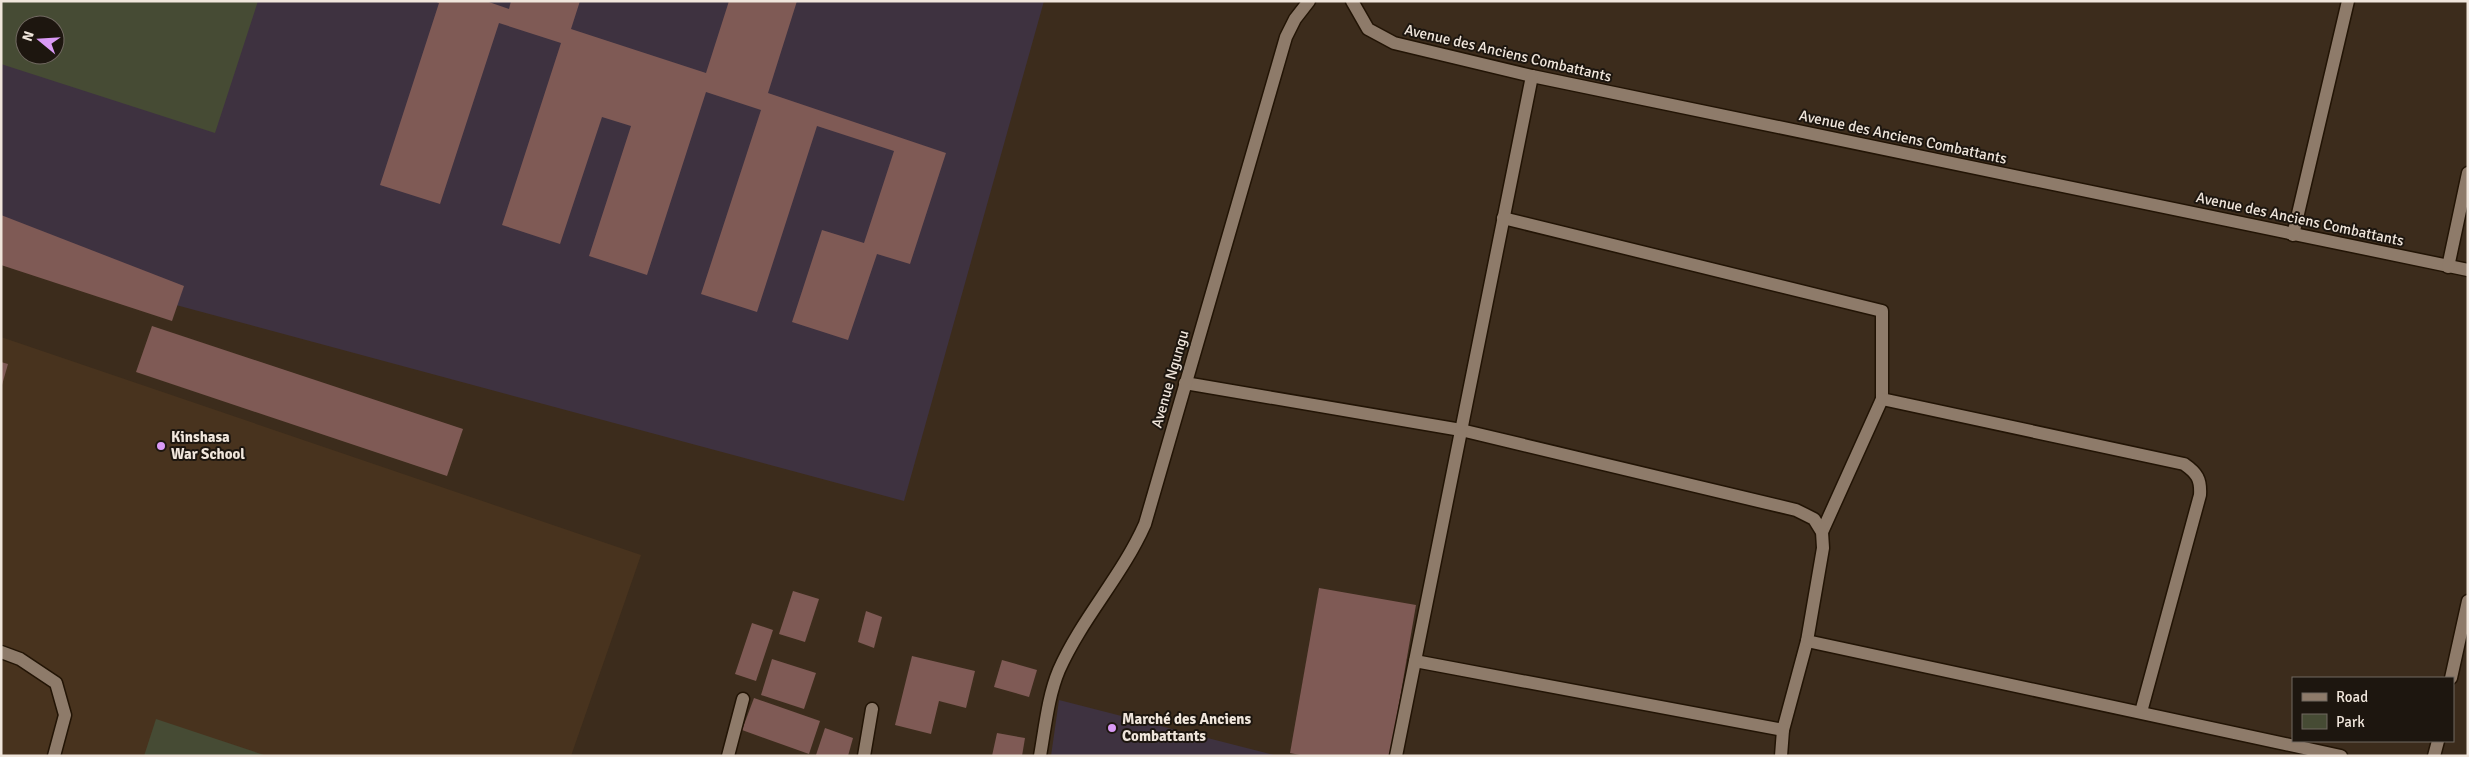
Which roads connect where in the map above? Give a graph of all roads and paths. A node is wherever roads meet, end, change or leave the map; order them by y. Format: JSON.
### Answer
{"nodes":[{"id":1,"x":1309,"y":1,"type":"edge"},
{"id":2,"x":1352,"y":1,"type":"edge"},
{"id":3,"x":2348,"y":1,"type":"edge"},
{"id":4,"x":1532,"y":76,"type":"junction"},
{"id":5,"x":2468,"y":173,"type":"edge"},
{"id":6,"x":1503,"y":218,"type":"junction"},
{"id":7,"x":2293,"y":234,"type":"junction"},
{"id":8,"x":2448,"y":267,"type":"junction"},
{"id":9,"x":2468,"y":270,"type":"edge"},
{"id":10,"x":1185,"y":383,"type":"junction"},
{"id":11,"x":1882,"y":399,"type":"junction"},
{"id":12,"x":1461,"y":430,"type":"junction"},
{"id":13,"x":1822,"y":532,"type":"junction"},
{"id":14,"x":2468,"y":601,"type":"edge"},
{"id":15,"x":1807,"y":641,"type":"junction"},
{"id":16,"x":1,"y":652,"type":"edge"},
{"id":17,"x":1415,"y":661,"type":"junction"},
{"id":18,"x":2451,"y":677,"type":"edge"},
{"id":19,"x":743,"y":698,"type":"dead end"},
{"id":20,"x":872,"y":708,"type":"dead end"},
{"id":21,"x":2141,"y":712,"type":"junction"},
{"id":22,"x":1783,"y":730,"type":"junction"},
{"id":23,"x":2438,"y":742,"type":"edge"},
{"id":24,"x":54,"y":756,"type":"edge"},
{"id":25,"x":728,"y":756,"type":"edge"},
{"id":26,"x":864,"y":756,"type":"edge"},
{"id":27,"x":1040,"y":756,"type":"edge"},
{"id":28,"x":1396,"y":756,"type":"edge"},
{"id":29,"x":1780,"y":756,"type":"edge"},
{"id":30,"x":2341,"y":756,"type":"edge"},
{"id":31,"x":2434,"y":756,"type":"edge"}],
"edges":[{"from":1,"to":10,"type":"street","name":"Avenue Ngungu"},
{"from":2,"to":4,"type":"street","name":"Avenue des Anciens Combattants"},
{"from":3,"to":7,"type":"street"},
{"from":4,"to":6,"type":"street"},
{"from":4,"to":7,"type":"street","name":"Avenue des Anciens Combattants"},
{"from":5,"to":8,"type":"street"},
{"from":6,"to":11,"type":"street"},
{"from":6,"to":12,"type":"street"},
{"from":7,"to":8,"type":"street","name":"Avenue des Anciens Combattants"},
{"from":8,"to":9,"type":"street","name":"Avenue des Anciens Combattants"},
{"from":10,"to":12,"type":"street"},
{"from":10,"to":27,"type":"street","name":"Avenue Ngungu"},
{"from":11,"to":13,"type":"street"},
{"from":11,"to":21,"type":"street"},
{"from":12,"to":13,"type":"street"},
{"from":12,"to":17,"type":"street"},
{"from":13,"to":15,"type":"street"},
{"from":14,"to":18,"type":"street"},
{"from":15,"to":21,"type":"street"},
{"from":15,"to":22,"type":"street"},
{"from":16,"to":24,"type":"street"},
{"from":17,"to":22,"type":"street"},
{"from":17,"to":28,"type":"street"},
{"from":19,"to":25,"type":"street"},
{"from":20,"to":26,"type":"street"},
{"from":21,"to":30,"type":"street"},
{"from":22,"to":29,"type":"street"},
{"from":23,"to":31,"type":"street"}]}
